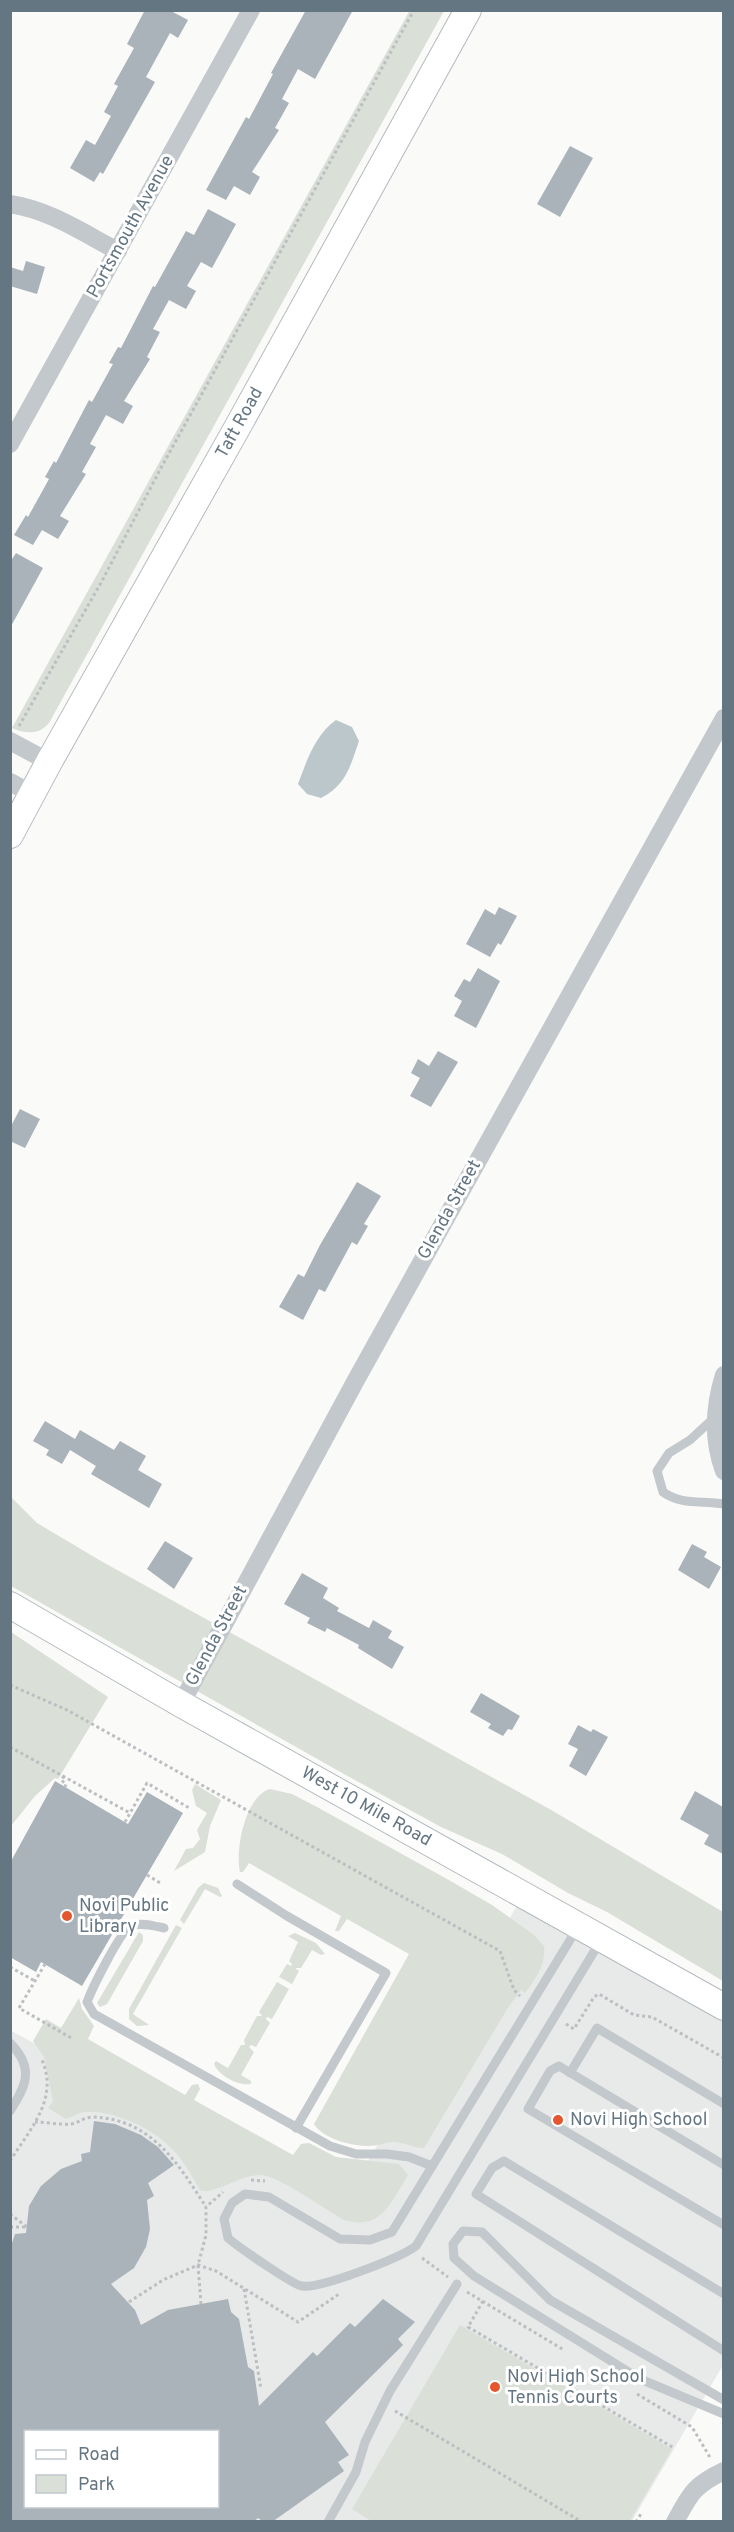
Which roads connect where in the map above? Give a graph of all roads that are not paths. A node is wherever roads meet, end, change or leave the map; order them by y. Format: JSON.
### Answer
{"nodes":[{"id":1,"x":251,"y":10,"type":"edge"},
{"id":2,"x":468,"y":10,"type":"edge"},
{"id":3,"x":10,"y":204,"type":"edge"},
{"id":4,"x":118,"y":251,"type":"junction"},
{"id":5,"x":10,"y":444,"type":"edge"},
{"id":6,"x":723,"y":718,"type":"edge"},
{"id":7,"x":14,"y":735,"type":"edge"},
{"id":8,"x":49,"y":762,"type":"junction"},
{"id":9,"x":21,"y":788,"type":"edge"},
{"id":10,"x":10,"y":835,"type":"edge"},
{"id":11,"x":723,"y":1376,"type":"edge"},
{"id":12,"x":715,"y":1417,"type":"junction"},
{"id":13,"x":723,"y":1471,"type":"edge"},
{"id":14,"x":723,"y":1504,"type":"edge"},
{"id":15,"x":10,"y":1605,"type":"edge"},
{"id":16,"x":181,"y":1704,"type":"junction"},
{"id":17,"x":237,"y":1884,"type":"dead end"},
{"id":18,"x":578,"y":1927,"type":"junction"},
{"id":19,"x":164,"y":1928,"type":"dead end"},
{"id":20,"x":601,"y":1940,"type":"junction"},
{"id":21,"x":723,"y":2007,"type":"edge"},
{"id":22,"x":10,"y":2043,"type":"edge"},
{"id":23,"x":570,"y":2073,"type":"junction"},
{"id":24,"x":723,"y":2104,"type":"edge"},
{"id":25,"x":10,"y":2111,"type":"edge"},
{"id":26,"x":296,"y":2128,"type":"junction"},
{"id":27,"x":723,"y":2165,"type":"edge"},
{"id":28,"x":432,"y":2166,"type":"junction"},
{"id":29,"x":723,"y":2226,"type":"edge"},
{"id":30,"x":457,"y":2284,"type":"road end"},
{"id":31,"x":723,"y":2294,"type":"edge"},
{"id":32,"x":723,"y":2351,"type":"edge"},
{"id":33,"x":723,"y":2400,"type":"edge"},
{"id":34,"x":723,"y":2414,"type":"edge"},
{"id":35,"x":720,"y":2472,"type":"edge"},
{"id":36,"x":328,"y":2522,"type":"edge"},
{"id":37,"x":675,"y":2522,"type":"edge"}],
"edges":[{"from":1,"to":4,"type":"street","name":"Portsmouth Avenue"},
{"from":2,"to":8,"type":"street","name":"Taft Road"},
{"from":3,"to":4,"type":"street"},
{"from":4,"to":5,"type":"street","name":"Portsmouth Avenue"},
{"from":6,"to":16,"type":"street","name":"Glenda Street"},
{"from":7,"to":8,"type":"street"},
{"from":8,"to":9,"type":"street","name":"Taft Road"},
{"from":9,"to":10,"type":"street","name":"Taft Road"},
{"from":11,"to":12,"type":"street"},
{"from":12,"to":13,"type":"street"},
{"from":12,"to":14,"type":"lane"},
{"from":15,"to":16,"type":"street","name":"West 10 Mile Road"},
{"from":16,"to":18,"type":"street","name":"West 10 Mile Road"},
{"from":17,"to":26,"type":"lane"},
{"from":18,"to":20,"type":"street","name":"West 10 Mile Road"},
{"from":18,"to":28,"type":"lane"},
{"from":19,"to":26,"type":"lane"},
{"from":20,"to":21,"type":"street","name":"West 10 Mile Road"},
{"from":20,"to":28,"type":"lane"},
{"from":22,"to":25,"type":"lane"},
{"from":23,"to":24,"type":"lane"},
{"from":23,"to":27,"type":"lane"},
{"from":23,"to":29,"type":"lane"},
{"from":26,"to":28,"type":"lane"},
{"from":30,"to":36,"type":"lane"},
{"from":31,"to":32,"type":"lane"},
{"from":33,"to":34,"type":"lane"},
{"from":35,"to":37,"type":"street"}]}
